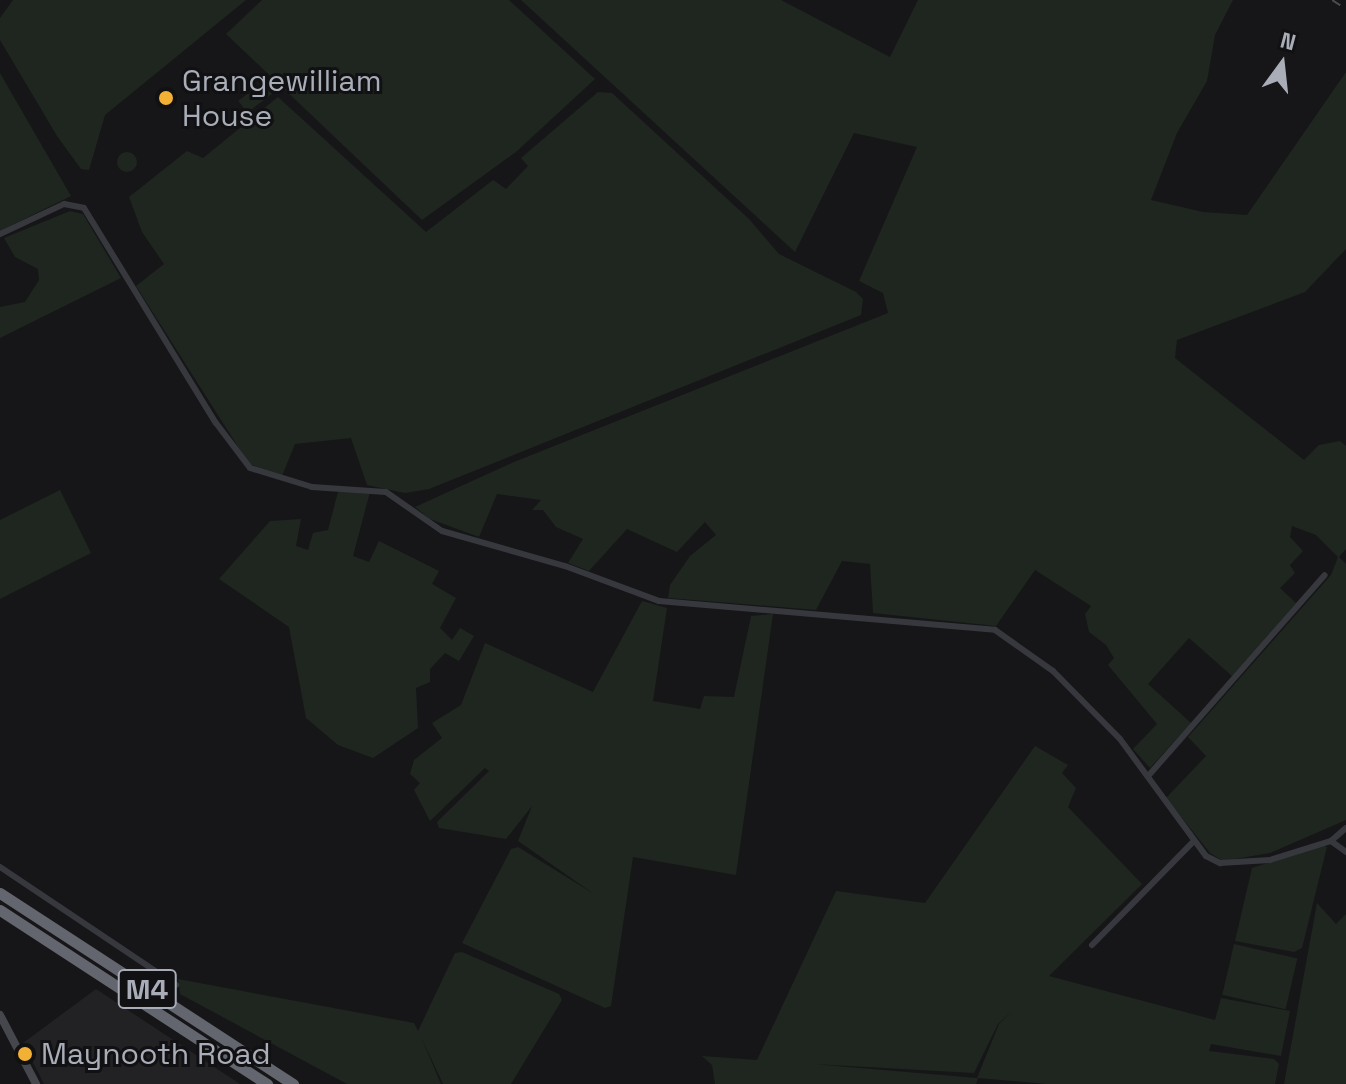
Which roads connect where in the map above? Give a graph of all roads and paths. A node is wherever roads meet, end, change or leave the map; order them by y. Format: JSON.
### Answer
{"nodes":[{"id":1,"x":0,"y":234,"type":"edge"},
{"id":2,"x":1325,"y":575,"type":"dead end"},
{"id":3,"x":1149,"y":775,"type":"junction"},
{"id":4,"x":1346,"y":828,"type":"edge"},
{"id":5,"x":1331,"y":841,"type":"junction"},
{"id":6,"x":1193,"y":842,"type":"junction"},
{"id":7,"x":1346,"y":852,"type":"edge"},
{"id":8,"x":0,"y":867,"type":"edge"},
{"id":9,"x":0,"y":893,"type":"edge"},
{"id":10,"x":0,"y":910,"type":"edge"},
{"id":11,"x":1092,"y":945,"type":"dead end"},
{"id":12,"x":176,"y":985,"type":"dead end"},
{"id":13,"x":0,"y":1015,"type":"edge"},
{"id":14,"x":36,"y":1084,"type":"edge"},
{"id":15,"x":267,"y":1084,"type":"edge"},
{"id":16,"x":293,"y":1084,"type":"edge"}],
"edges":[{"from":1,"to":3,"type":"street"},
{"from":2,"to":3,"type":"street"},
{"from":3,"to":6,"type":"street"},
{"from":4,"to":5,"type":"street"},
{"from":5,"to":6,"type":"street"},
{"from":5,"to":7,"type":"street"},
{"from":6,"to":11,"type":"street"},
{"from":8,"to":12,"type":"street"},
{"from":9,"to":16,"type":"highway","number":"M4"},
{"from":10,"to":15,"type":"highway","number":"M4"},
{"from":13,"to":14,"type":"main road"}]}
